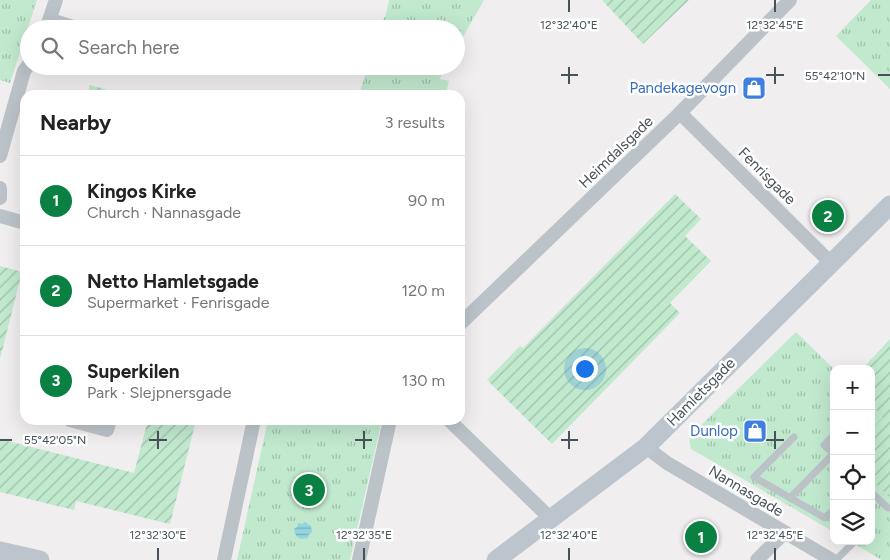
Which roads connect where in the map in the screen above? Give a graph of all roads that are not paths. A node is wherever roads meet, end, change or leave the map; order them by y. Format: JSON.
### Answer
{"nodes":[{"id":1,"x":56,"y":0,"type":"edge"},
{"id":2,"x":790,"y":0,"type":"edge"},
{"id":3,"x":49,"y":20,"type":"edge"},
{"id":4,"x":23,"y":75,"type":"edge"},
{"id":5,"x":680,"y":113,"type":"junction"},
{"id":6,"x":0,"y":156,"type":"edge"},
{"id":7,"x":0,"y":188,"type":"edge"},
{"id":8,"x":0,"y":198,"type":"edge"},
{"id":9,"x":890,"y":205,"type":"edge"},
{"id":10,"x":0,"y":216,"type":"edge"},
{"id":11,"x":20,"y":222,"type":"edge"},
{"id":12,"x":831,"y":263,"type":"junction"},
{"id":13,"x":465,"y":319,"type":"edge"},
{"id":14,"x":88,"y":425,"type":"edge"},
{"id":15,"x":108,"y":425,"type":"edge"},
{"id":16,"x":253,"y":425,"type":"edge"},
{"id":17,"x":389,"y":425,"type":"edge"},
{"id":18,"x":454,"y":425,"type":"edge"},
{"id":19,"x":794,"y":437,"type":"dead end"},
{"id":20,"x":830,"y":439,"type":"edge"},
{"id":21,"x":646,"y":447,"type":"junction"},
{"id":22,"x":830,"y":452,"type":"edge"},
{"id":23,"x":830,"y":458,"type":"edge"},
{"id":24,"x":875,"y":496,"type":"edge"},
{"id":25,"x":790,"y":498,"type":"junction"},
{"id":26,"x":888,"y":508,"type":"dead end"},
{"id":27,"x":830,"y":513,"type":"edge"},
{"id":28,"x":550,"y":518,"type":"junction"},
{"id":29,"x":784,"y":533,"type":"junction"},
{"id":30,"x":851,"y":545,"type":"edge"},
{"id":31,"x":0,"y":551,"type":"edge"},
{"id":32,"x":40,"y":560,"type":"edge"},
{"id":33,"x":224,"y":560,"type":"edge"},
{"id":34,"x":359,"y":560,"type":"edge"},
{"id":35,"x":496,"y":560,"type":"edge"},
{"id":36,"x":757,"y":560,"type":"edge"},
{"id":37,"x":832,"y":560,"type":"edge"},
{"id":38,"x":836,"y":560,"type":"edge"}],
"edges":[{"from":1,"to":3,"type":"street"},
{"from":2,"to":5,"type":"street","name":"Heimdalsgade"},
{"from":4,"to":6,"type":"street"},
{"from":5,"to":12,"type":"street","name":"Fenrisgade"},
{"from":5,"to":13,"type":"street","name":"Heimdalsgade"},
{"from":7,"to":8,"type":"street"},
{"from":9,"to":12,"type":"street","name":"Hamletsgade"},
{"from":10,"to":11,"type":"street"},
{"from":12,"to":21,"type":"street","name":"Hamletsgade"},
{"from":14,"to":15,"type":"street"},
{"from":16,"to":33,"type":"street"},
{"from":17,"to":34,"type":"street"},
{"from":18,"to":28,"type":"street"},
{"from":19,"to":25,"type":"lane"},
{"from":20,"to":22,"type":"lane"},
{"from":21,"to":28,"type":"street","name":"Hamletsgade"},
{"from":21,"to":29,"type":"street","name":"Nannasgade"},
{"from":23,"to":25,"type":"lane"},
{"from":24,"to":26,"type":"lane"},
{"from":25,"to":27,"type":"lane"},
{"from":28,"to":35,"type":"street","name":"Hamletsgade"},
{"from":29,"to":36,"type":"street"},
{"from":29,"to":37,"type":"street","name":"Nannasgade"},
{"from":30,"to":38,"type":"lane"},
{"from":31,"to":32,"type":"street"}]}
